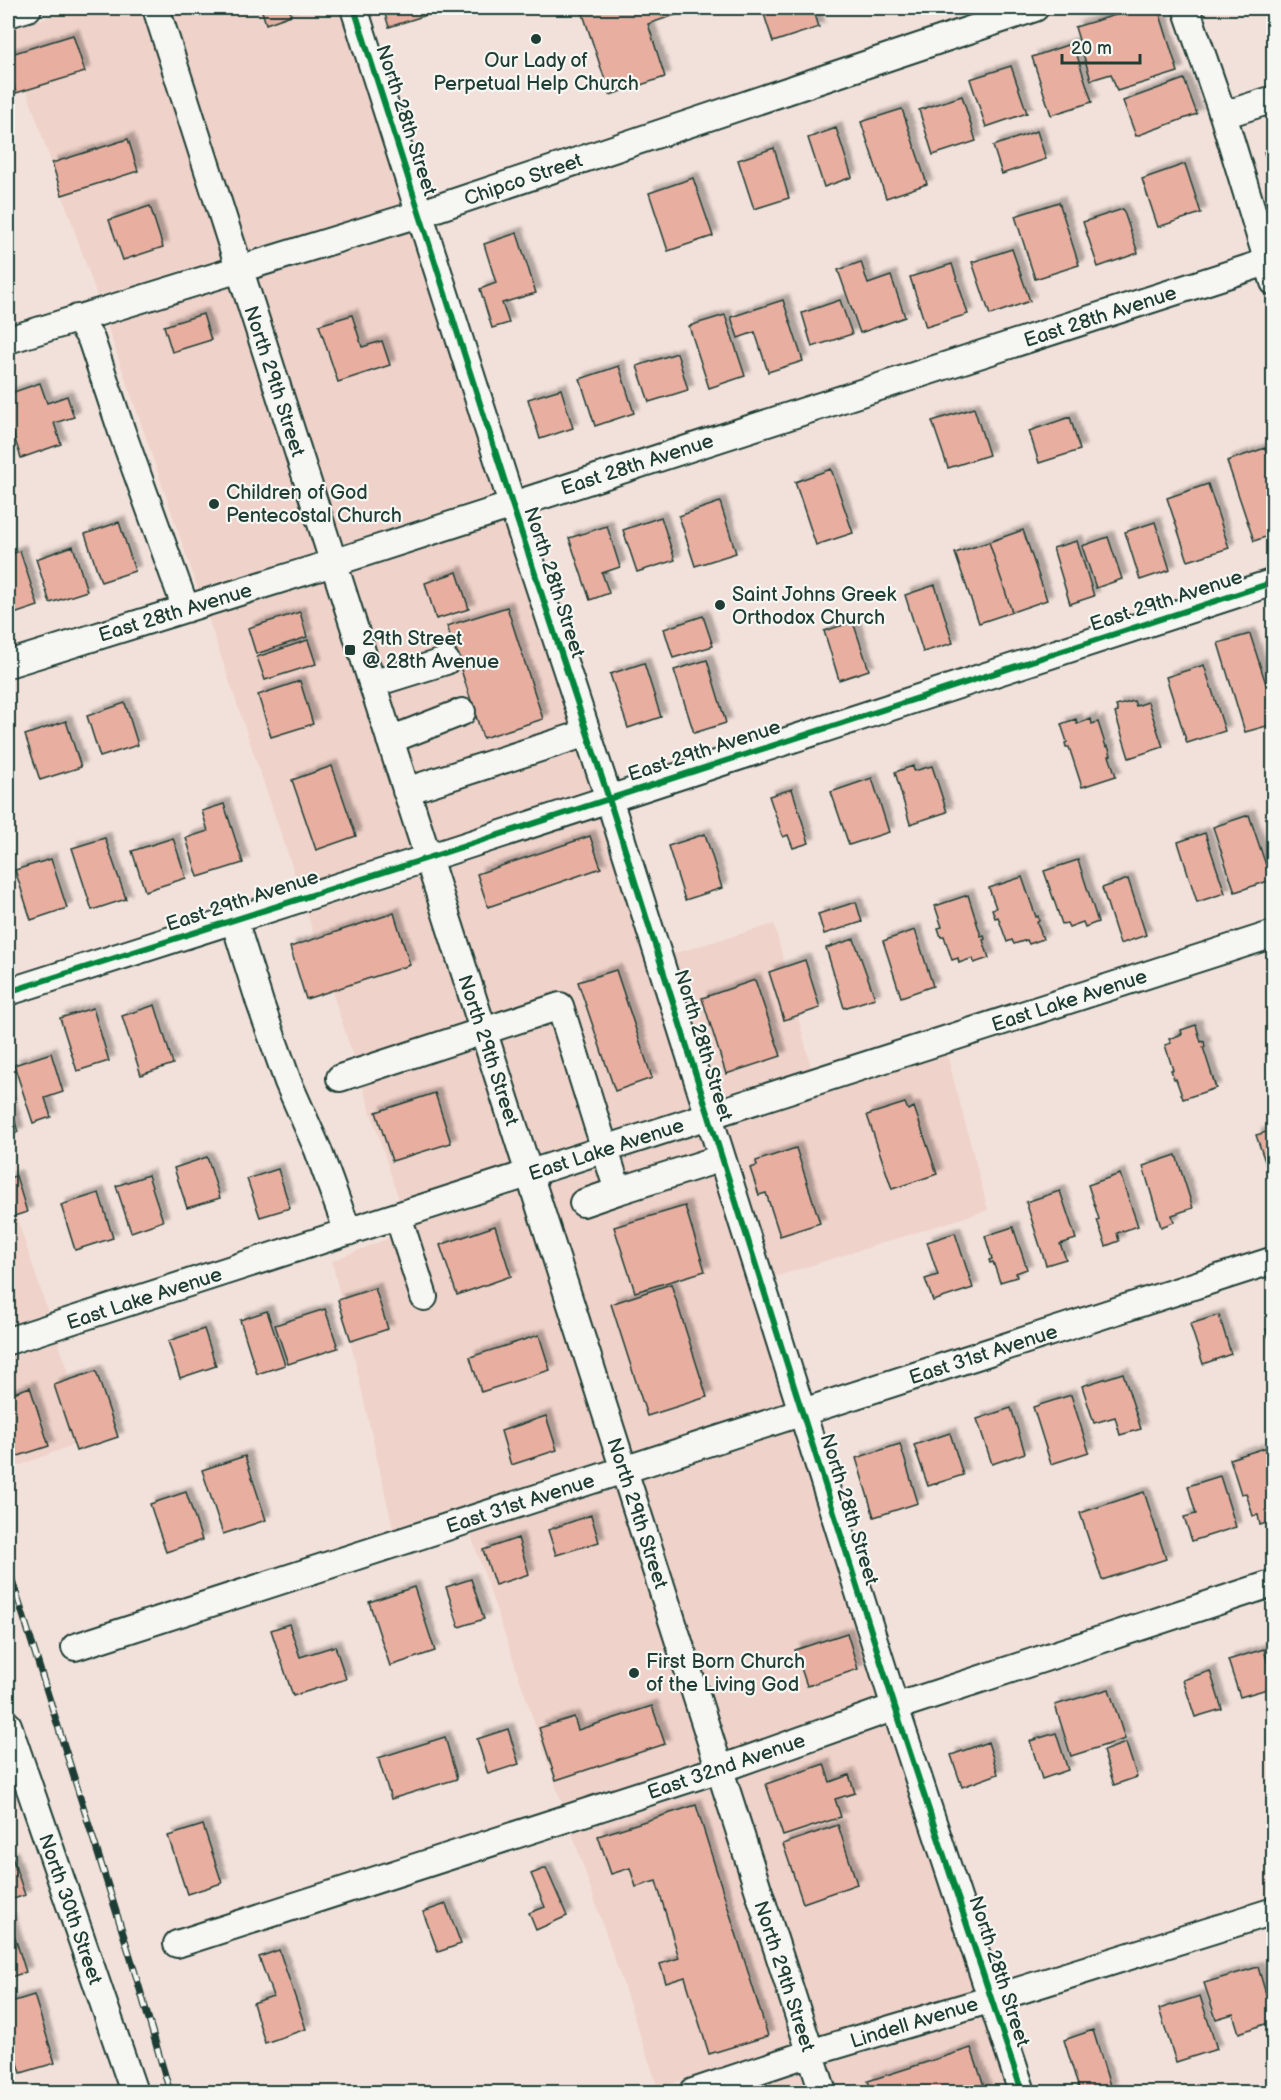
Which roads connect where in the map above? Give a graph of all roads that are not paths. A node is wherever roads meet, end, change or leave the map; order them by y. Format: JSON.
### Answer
{"nodes":[{"id":1,"x":28,"y":8,"type":"edge"},
{"id":2,"x":156,"y":8,"type":"edge"},
{"id":3,"x":354,"y":8,"type":"edge"},
{"id":4,"x":1035,"y":8,"type":"edge"},
{"id":5,"x":1186,"y":8,"type":"edge"},
{"id":6,"x":8,"y":14,"type":"edge"},
{"id":7,"x":1274,"y":99,"type":"edge"},
{"id":8,"x":1223,"y":115,"type":"junction"},
{"id":9,"x":419,"y":214,"type":"junction"},
{"id":10,"x":239,"y":268,"type":"junction"},
{"id":11,"x":1270,"y":272,"type":"edge"},
{"id":12,"x":77,"y":318,"type":"junction"},
{"id":13,"x":8,"y":340,"type":"edge"},
{"id":14,"x":512,"y":504,"type":"junction"},
{"id":15,"x":333,"y":563,"type":"junction"},
{"id":16,"x":1274,"y":582,"type":"edge"},
{"id":17,"x":186,"y":609,"type":"junction"},
{"id":18,"x":446,"y":661,"type":"dead end"},
{"id":19,"x":8,"y":664,"type":"edge"},
{"id":20,"x":372,"y":684,"type":"junction"},
{"id":21,"x":462,"y":712,"type":"dead end"},
{"id":22,"x":587,"y":733,"type":"junction"},
{"id":23,"x":390,"y":741,"type":"junction"},
{"id":24,"x":406,"y":791,"type":"junction"},
{"id":25,"x":609,"y":799,"type":"junction"},
{"id":26,"x":428,"y":858,"type":"junction"},
{"id":27,"x":234,"y":920,"type":"junction"},
{"id":28,"x":1274,"y":933,"type":"edge"},
{"id":29,"x":8,"y":992,"type":"edge"},
{"id":30,"x":483,"y":1031,"type":"junction"},
{"id":31,"x":340,"y":1078,"type":"dead end"},
{"id":32,"x":708,"y":1116,"type":"junction"},
{"id":33,"x":605,"y":1149,"type":"junction"},
{"id":34,"x":722,"y":1158,"type":"junction"},
{"id":35,"x":529,"y":1174,"type":"junction"},
{"id":36,"x":618,"y":1191,"type":"junction"},
{"id":37,"x":583,"y":1203,"type":"dead end"},
{"id":38,"x":398,"y":1216,"type":"junction"},
{"id":39,"x":348,"y":1232,"type":"junction"},
{"id":40,"x":1274,"y":1260,"type":"edge"},
{"id":41,"x":424,"y":1297,"type":"dead end"},
{"id":42,"x":8,"y":1341,"type":"edge"},
{"id":43,"x":802,"y":1412,"type":"junction"},
{"id":44,"x":624,"y":1470,"type":"junction"},
{"id":45,"x":1274,"y":1583,"type":"edge"},
{"id":46,"x":75,"y":1647,"type":"dead end"},
{"id":47,"x":895,"y":1707,"type":"junction"},
{"id":48,"x":8,"y":1725,"type":"edge"},
{"id":49,"x":720,"y":1769,"type":"junction"},
{"id":50,"x":1274,"y":1911,"type":"edge"},
{"id":51,"x":177,"y":1944,"type":"dead end"},
{"id":52,"x":992,"y":1999,"type":"junction"},
{"id":53,"x":810,"y":2054,"type":"junction"},
{"id":54,"x":134,"y":2092,"type":"edge"},
{"id":55,"x":693,"y":2092,"type":"edge"},
{"id":56,"x":823,"y":2092,"type":"edge"},
{"id":57,"x":1022,"y":2092,"type":"edge"}],
"edges":[{"from":1,"to":6,"type":"street"},
{"from":2,"to":10,"type":"street","name":"North 29th Street"},
{"from":3,"to":9,"type":"street","name":"North 28th Street"},
{"from":4,"to":9,"type":"street","name":"Chipco Street"},
{"from":5,"to":8,"type":"street"},
{"from":7,"to":8,"type":"street"},
{"from":8,"to":11,"type":"street"},
{"from":9,"to":10,"type":"street","name":"Chipco Street"},
{"from":9,"to":14,"type":"street","name":"North 28th Street"},
{"from":10,"to":12,"type":"street","name":"Chipco Street"},
{"from":10,"to":15,"type":"street","name":"North 29th Street"},
{"from":11,"to":14,"type":"street","name":"East 28th Avenue"},
{"from":12,"to":13,"type":"street","name":"Chipco Street"},
{"from":12,"to":17,"type":"street"},
{"from":14,"to":15,"type":"street","name":"East 28th Avenue"},
{"from":14,"to":22,"type":"street","name":"North 28th Street"},
{"from":15,"to":17,"type":"street","name":"East 28th Avenue"},
{"from":15,"to":20,"type":"street","name":"North 29th Street"},
{"from":16,"to":25,"type":"street","name":"East 29th Avenue"},
{"from":17,"to":19,"type":"street","name":"East 28th Avenue"},
{"from":18,"to":20,"type":"street"},
{"from":20,"to":23,"type":"street","name":"North 29th Street"},
{"from":21,"to":23,"type":"street"},
{"from":22,"to":24,"type":"street"},
{"from":22,"to":25,"type":"street","name":"North 28th Street"},
{"from":23,"to":24,"type":"street","name":"North 29th Street"},
{"from":24,"to":26,"type":"street","name":"North 29th Street"},
{"from":25,"to":26,"type":"street","name":"East 29th Avenue"},
{"from":25,"to":32,"type":"street","name":"North 28th Street"},
{"from":26,"to":27,"type":"street","name":"East 29th Avenue"},
{"from":26,"to":30,"type":"street","name":"North 29th Street"},
{"from":27,"to":29,"type":"street","name":"East 29th Avenue"},
{"from":27,"to":39,"type":"street"},
{"from":28,"to":32,"type":"street","name":"East Lake Avenue"},
{"from":30,"to":31,"type":"street"},
{"from":30,"to":33,"type":"street"},
{"from":30,"to":35,"type":"street","name":"North 29th Street"},
{"from":32,"to":33,"type":"street","name":"East Lake Avenue"},
{"from":32,"to":34,"type":"street","name":"North 28th Street"},
{"from":33,"to":35,"type":"street","name":"East Lake Avenue"},
{"from":33,"to":36,"type":"street"},
{"from":34,"to":36,"type":"street"},
{"from":34,"to":43,"type":"street","name":"North 28th Street"},
{"from":35,"to":38,"type":"street","name":"East Lake Avenue"},
{"from":35,"to":44,"type":"street","name":"North 29th Street"},
{"from":36,"to":37,"type":"street"},
{"from":38,"to":39,"type":"street","name":"East Lake Avenue"},
{"from":38,"to":41,"type":"street"},
{"from":39,"to":42,"type":"street","name":"East Lake Avenue"},
{"from":40,"to":43,"type":"street","name":"East 31st Avenue"},
{"from":43,"to":44,"type":"street","name":"East 31st Avenue"},
{"from":43,"to":47,"type":"street","name":"North 28th Street"},
{"from":44,"to":46,"type":"street","name":"East 31st Avenue"},
{"from":44,"to":49,"type":"street","name":"North 29th Street"},
{"from":45,"to":47,"type":"street","name":"East 32nd Avenue"},
{"from":47,"to":49,"type":"street","name":"East 32nd Avenue"},
{"from":47,"to":52,"type":"street","name":"North 28th Street"},
{"from":48,"to":54,"type":"street","name":"North 30th Street"},
{"from":49,"to":51,"type":"street","name":"East 32nd Avenue"},
{"from":49,"to":53,"type":"street","name":"North 29th Street"},
{"from":50,"to":52,"type":"street","name":"Lindell Avenue"},
{"from":52,"to":53,"type":"street","name":"Lindell Avenue"},
{"from":52,"to":57,"type":"street","name":"North 28th Street"},
{"from":53,"to":55,"type":"street","name":"Lindell Avenue"},
{"from":53,"to":56,"type":"street","name":"North 29th Street"}]}
